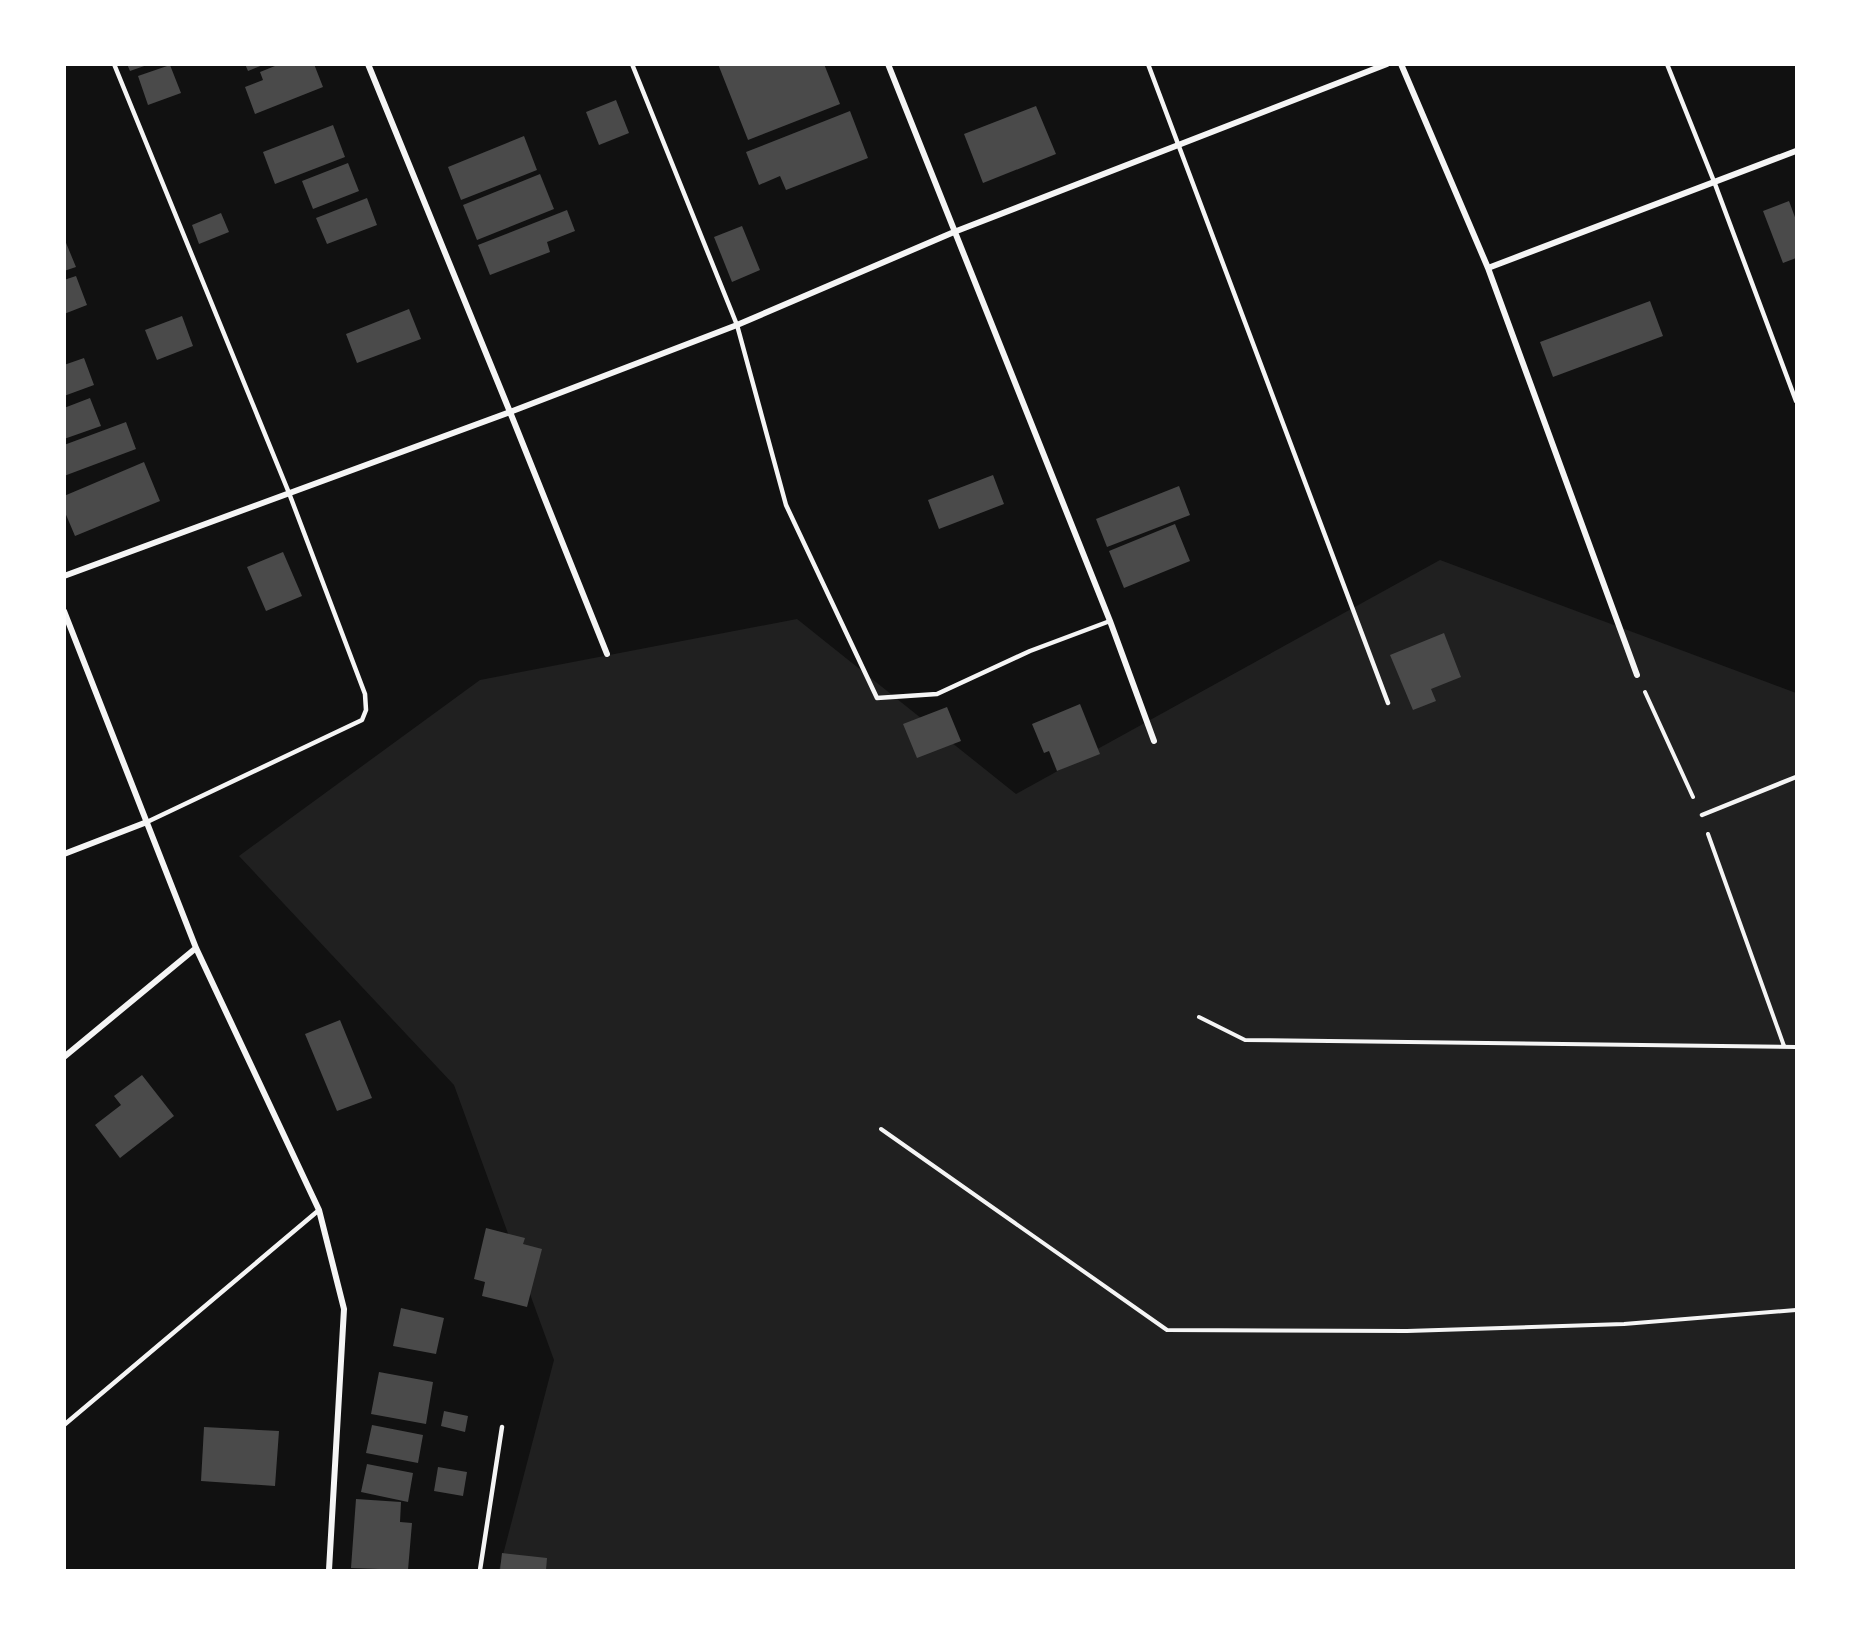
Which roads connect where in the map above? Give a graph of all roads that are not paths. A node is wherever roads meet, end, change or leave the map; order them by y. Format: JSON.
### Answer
{"nodes":[{"id":1,"x":114,"y":64,"type":"edge"},
{"id":2,"x":368,"y":64,"type":"edge"},
{"id":3,"x":632,"y":64,"type":"edge"},
{"id":4,"x":888,"y":64,"type":"edge"},
{"id":5,"x":1148,"y":64,"type":"edge"},
{"id":6,"x":1387,"y":64,"type":"edge"},
{"id":7,"x":1401,"y":64,"type":"edge"},
{"id":8,"x":1667,"y":64,"type":"edge"},
{"id":9,"x":1179,"y":145,"type":"junction"},
{"id":10,"x":1797,"y":151,"type":"edge"},
{"id":11,"x":1715,"y":184,"type":"junction"},
{"id":12,"x":954,"y":232,"type":"junction"},
{"id":13,"x":1488,"y":268,"type":"junction"},
{"id":14,"x":737,"y":325,"type":"junction"},
{"id":15,"x":1797,"y":401,"type":"edge"},
{"id":16,"x":510,"y":411,"type":"junction"},
{"id":17,"x":289,"y":493,"type":"junction"},
{"id":18,"x":64,"y":576,"type":"edge"},
{"id":19,"x":64,"y":611,"type":"edge"},
{"id":20,"x":1110,"y":621,"type":"junction"},
{"id":21,"x":607,"y":654,"type":"dead end"},
{"id":22,"x":1637,"y":675,"type":"road end"},
{"id":23,"x":1388,"y":703,"type":"dead end"},
{"id":24,"x":1154,"y":741,"type":"dead end"},
{"id":25,"x":1797,"y":777,"type":"edge"},
{"id":26,"x":1702,"y":815,"type":"road end"},
{"id":27,"x":147,"y":822,"type":"junction"},
{"id":28,"x":64,"y":854,"type":"edge"},
{"id":29,"x":196,"y":948,"type":"junction"},
{"id":30,"x":64,"y":1057,"type":"edge"},
{"id":31,"x":320,"y":1209,"type":"junction"},
{"id":32,"x":64,"y":1425,"type":"edge"},
{"id":33,"x":502,"y":1427,"type":"dead end"},
{"id":34,"x":329,"y":1570,"type":"edge"},
{"id":35,"x":480,"y":1570,"type":"edge"}],
"edges":[{"from":1,"to":17,"type":"lane"},
{"from":2,"to":16,"type":"street"},
{"from":3,"to":14,"type":"lane"},
{"from":4,"to":12,"type":"street"},
{"from":5,"to":9,"type":"lane"},
{"from":6,"to":9,"type":"street"},
{"from":7,"to":13,"type":"street"},
{"from":8,"to":11,"type":"lane"},
{"from":9,"to":12,"type":"street"},
{"from":9,"to":23,"type":"lane"},
{"from":10,"to":11,"type":"street"},
{"from":11,"to":13,"type":"street"},
{"from":11,"to":15,"type":"lane"},
{"from":12,"to":14,"type":"street"},
{"from":12,"to":20,"type":"street"},
{"from":13,"to":22,"type":"street"},
{"from":14,"to":16,"type":"street"},
{"from":14,"to":20,"type":"lane"},
{"from":16,"to":17,"type":"street"},
{"from":16,"to":21,"type":"street"},
{"from":17,"to":18,"type":"street"},
{"from":17,"to":27,"type":"lane"},
{"from":19,"to":27,"type":"street"},
{"from":20,"to":24,"type":"street"},
{"from":25,"to":26,"type":"lane"},
{"from":27,"to":28,"type":"street"},
{"from":27,"to":29,"type":"street"},
{"from":29,"to":30,"type":"street"},
{"from":29,"to":31,"type":"street"},
{"from":31,"to":32,"type":"lane"},
{"from":31,"to":34,"type":"street"},
{"from":33,"to":35,"type":"lane"}]}
